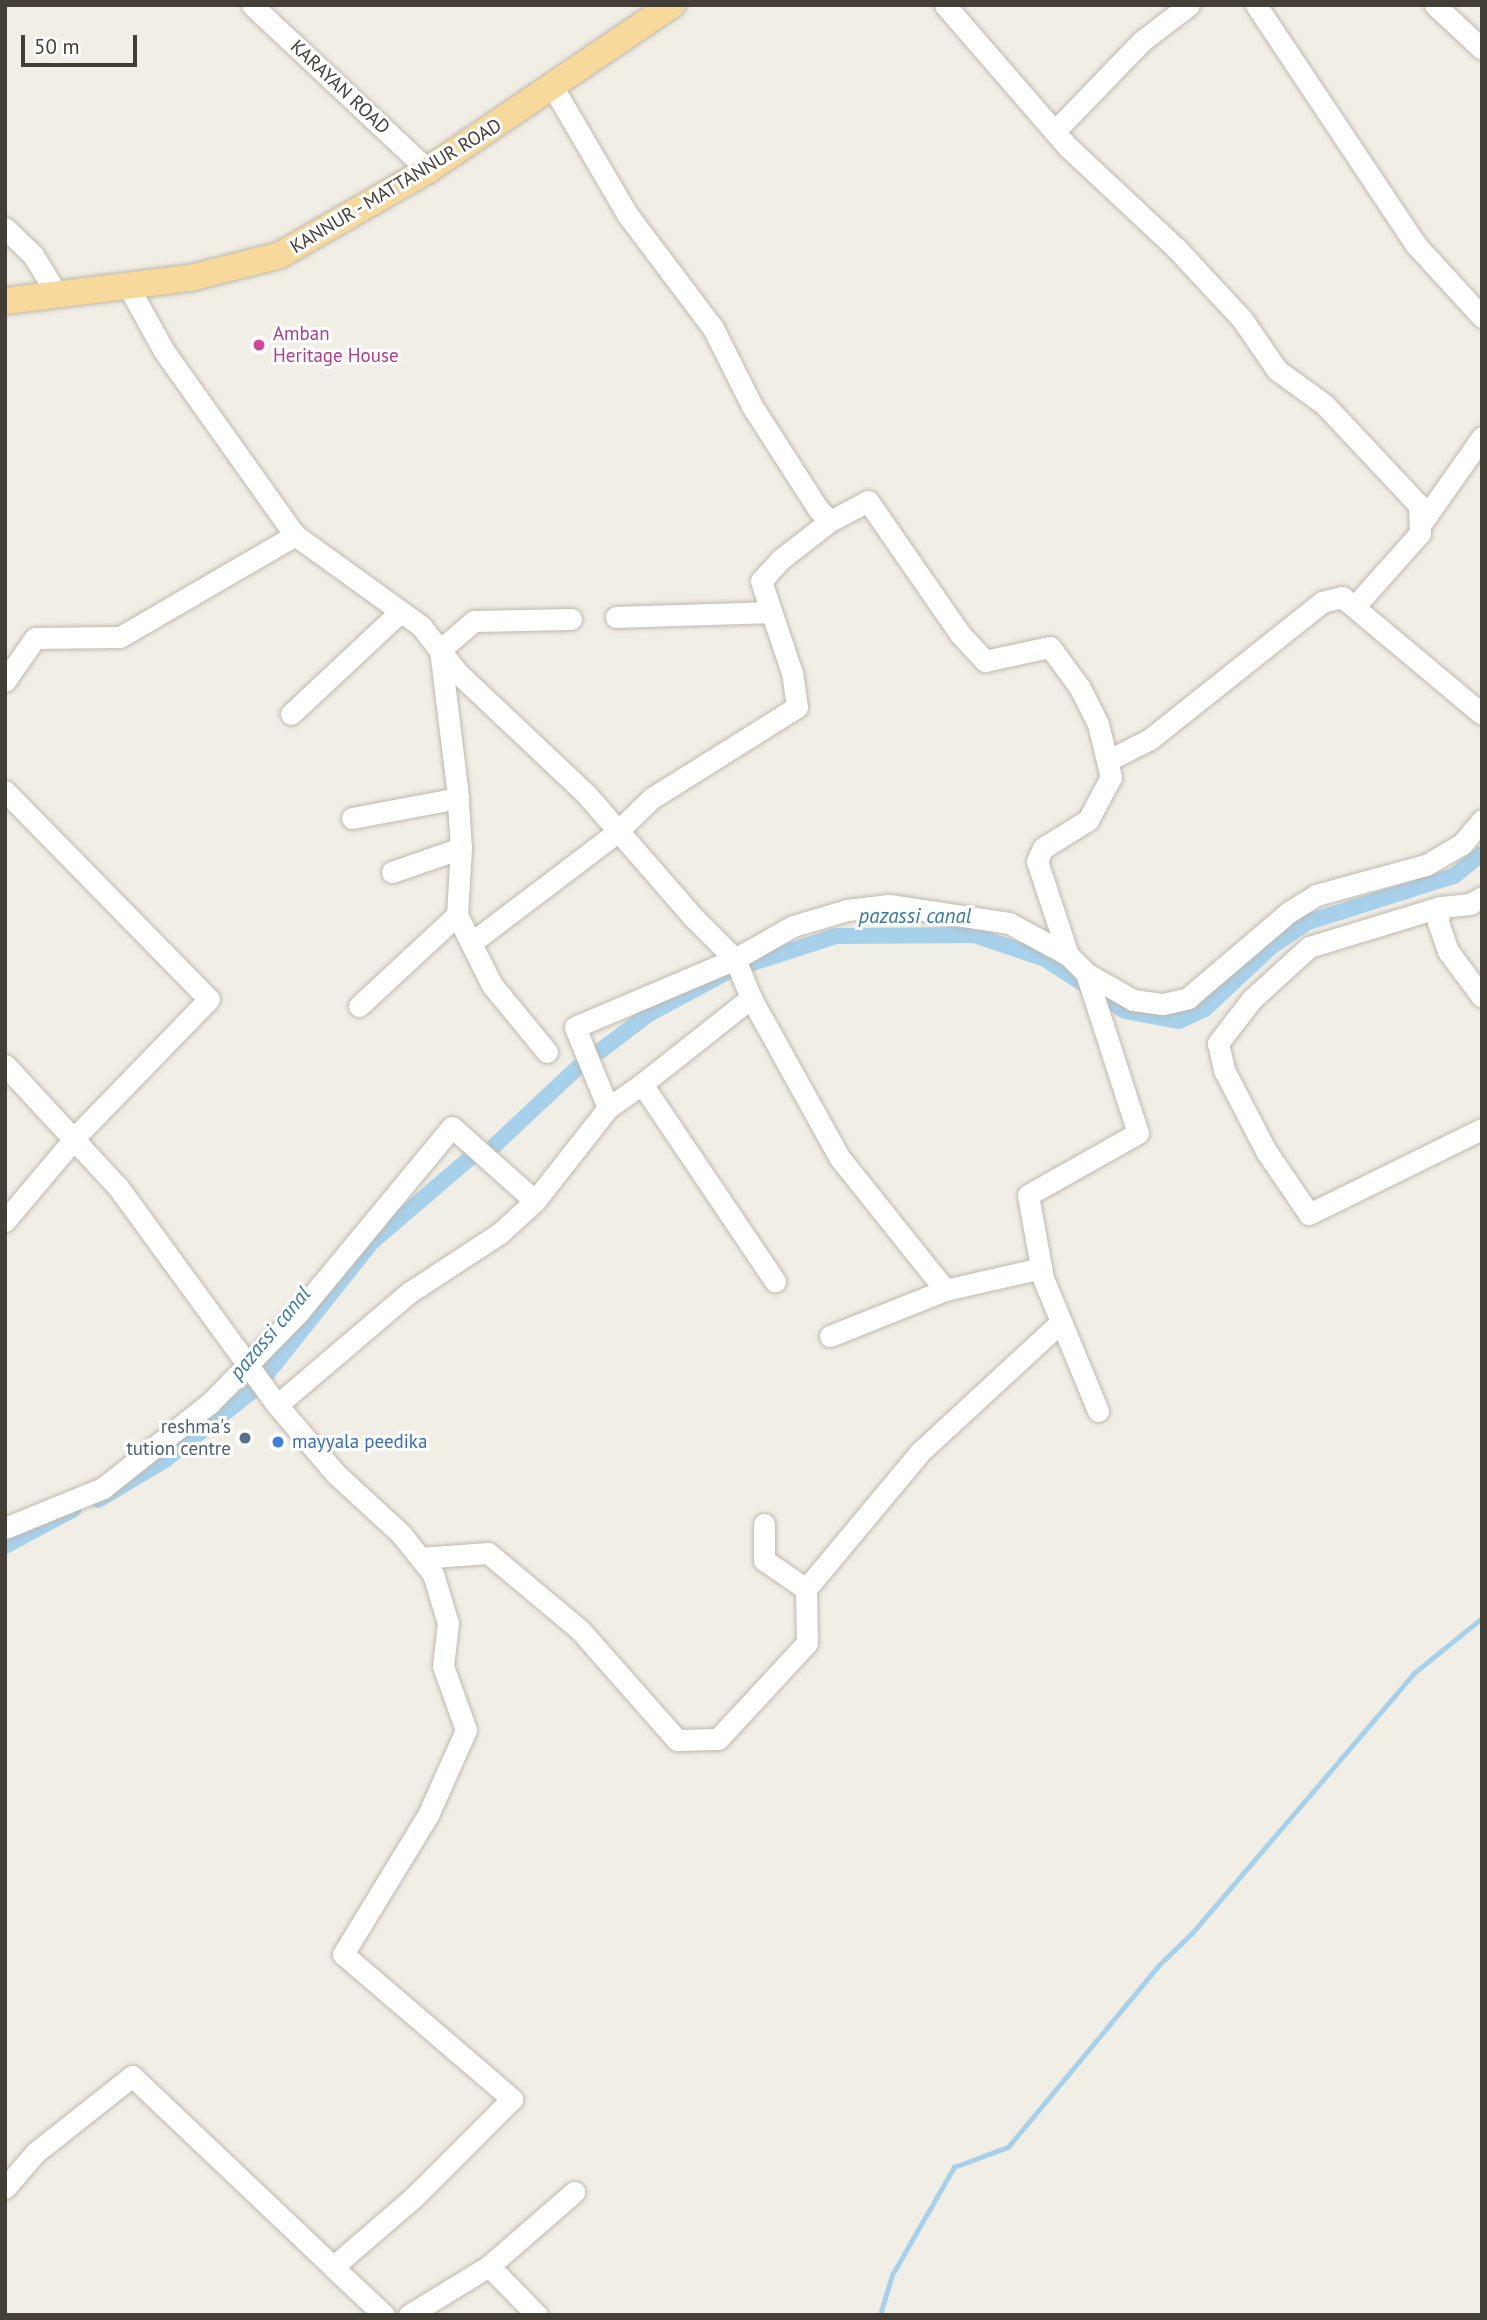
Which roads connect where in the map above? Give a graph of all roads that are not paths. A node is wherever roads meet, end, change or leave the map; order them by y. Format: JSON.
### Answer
{"nodes":[{"id":1,"x":252,"y":5,"type":"edge"},
{"id":2,"x":672,"y":5,"type":"edge"},
{"id":3,"x":946,"y":5,"type":"edge"},
{"id":4,"x":1189,"y":5,"type":"edge"},
{"id":5,"x":1256,"y":5,"type":"edge"},
{"id":6,"x":1435,"y":5,"type":"edge"},
{"id":7,"x":1482,"y":49,"type":"edge"},
{"id":8,"x":554,"y":89,"type":"junction"},
{"id":9,"x":1055,"y":131,"type":"junction"},
{"id":10,"x":428,"y":170,"type":"junction"},
{"id":11,"x":5,"y":228,"type":"edge"},
{"id":12,"x":128,"y":286,"type":"junction"},
{"id":13,"x":58,"y":296,"type":"junction"},
{"id":14,"x":5,"y":301,"type":"edge"},
{"id":15,"x":1482,"y":317,"type":"edge"},
{"id":16,"x":1482,"y":437,"type":"edge"},
{"id":17,"x":830,"y":521,"type":"junction"},
{"id":18,"x":1423,"y":521,"type":"junction"},
{"id":19,"x":295,"y":535,"type":"junction"},
{"id":20,"x":1354,"y":607,"type":"junction"},
{"id":21,"x":400,"y":612,"type":"junction"},
{"id":22,"x":771,"y":612,"type":"junction"},
{"id":23,"x":616,"y":617,"type":"dead end"},
{"id":24,"x":571,"y":619,"type":"dead end"},
{"id":25,"x":440,"y":650,"type":"junction"},
{"id":26,"x":5,"y":681,"type":"edge"},
{"id":27,"x":291,"y":714,"type":"dead end"},
{"id":28,"x":1482,"y":714,"type":"edge"},
{"id":29,"x":1107,"y":761,"type":"junction"},
{"id":30,"x":5,"y":791,"type":"edge"},
{"id":31,"x":458,"y":798,"type":"junction"},
{"id":32,"x":352,"y":818,"type":"dead end"},
{"id":33,"x":1482,"y":820,"type":"edge"},
{"id":34,"x":617,"y":832,"type":"junction"},
{"id":35,"x":461,"y":848,"type":"junction"},
{"id":36,"x":392,"y":872,"type":"dead end"},
{"id":37,"x":1482,"y":897,"type":"edge"},
{"id":38,"x":1440,"y":907,"type":"junction"},
{"id":39,"x":457,"y":915,"type":"junction"},
{"id":40,"x":471,"y":943,"type":"junction"},
{"id":41,"x":1068,"y":955,"type":"junction"},
{"id":42,"x":735,"y":960,"type":"junction"},
{"id":43,"x":1087,"y":974,"type":"junction"},
{"id":44,"x":1482,"y":997,"type":"edge"},
{"id":45,"x":751,"y":998,"type":"junction"},
{"id":46,"x":359,"y":1006,"type":"dead end"},
{"id":47,"x":547,"y":1052,"type":"dead end"},
{"id":48,"x":5,"y":1065,"type":"edge"},
{"id":49,"x":642,"y":1084,"type":"junction"},
{"id":50,"x":608,"y":1108,"type":"junction"},
{"id":51,"x":1482,"y":1129,"type":"edge"},
{"id":52,"x":72,"y":1142,"type":"junction"},
{"id":53,"x":535,"y":1201,"type":"junction"},
{"id":54,"x":5,"y":1221,"type":"edge"},
{"id":55,"x":1042,"y":1268,"type":"junction"},
{"id":56,"x":775,"y":1281,"type":"dead end"},
{"id":57,"x":945,"y":1290,"type":"junction"},
{"id":58,"x":1061,"y":1322,"type":"junction"},
{"id":59,"x":830,"y":1336,"type":"dead end"},
{"id":60,"x":250,"y":1365,"type":"junction"},
{"id":61,"x":273,"y":1400,"type":"junction"},
{"id":62,"x":1098,"y":1411,"type":"dead end"},
{"id":63,"x":764,"y":1524,"type":"dead end"},
{"id":64,"x":5,"y":1528,"type":"edge"},
{"id":65,"x":420,"y":1558,"type":"junction"},
{"id":66,"x":806,"y":1589,"type":"junction"},
{"id":67,"x":5,"y":2188,"type":"edge"},
{"id":68,"x":574,"y":2192,"type":"dead end"},
{"id":69,"x":489,"y":2266,"type":"junction"},
{"id":70,"x":333,"y":2267,"type":"junction"},
{"id":71,"x":384,"y":2315,"type":"edge"},
{"id":72,"x":409,"y":2315,"type":"edge"},
{"id":73,"x":537,"y":2315,"type":"edge"}],
"edges":[{"from":1,"to":10,"type":"street","name":"KARAYAN ROAD"},
{"from":2,"to":8,"type":"main road","name":"KANNUR - MATTANNUR ROAD"},
{"from":3,"to":9,"type":"street"},
{"from":4,"to":9,"type":"street"},
{"from":5,"to":15,"type":"street"},
{"from":6,"to":7,"type":"street"},
{"from":8,"to":10,"type":"main road","name":"KANNUR - MATTANNUR ROAD"},
{"from":8,"to":17,"type":"street"},
{"from":9,"to":18,"type":"street"},
{"from":10,"to":12,"type":"main road","name":"KANNUR - MATTANNUR ROAD"},
{"from":11,"to":13,"type":"street"},
{"from":12,"to":13,"type":"main road","name":"KANNUR - MATTANNUR ROAD"},
{"from":12,"to":19,"type":"street"},
{"from":13,"to":14,"type":"main road","name":"KANNUR - MATTANNUR ROAD"},
{"from":16,"to":18,"type":"street"},
{"from":17,"to":22,"type":"street"},
{"from":17,"to":29,"type":"street"},
{"from":18,"to":20,"type":"street"},
{"from":19,"to":21,"type":"street"},
{"from":19,"to":26,"type":"street"},
{"from":20,"to":28,"type":"street"},
{"from":20,"to":29,"type":"street"},
{"from":21,"to":25,"type":"street"},
{"from":21,"to":27,"type":"street"},
{"from":22,"to":23,"type":"street"},
{"from":22,"to":34,"type":"street"},
{"from":24,"to":25,"type":"street"},
{"from":25,"to":31,"type":"street"},
{"from":25,"to":34,"type":"street"},
{"from":29,"to":41,"type":"street"},
{"from":30,"to":52,"type":"street"},
{"from":31,"to":32,"type":"street"},
{"from":31,"to":35,"type":"street"},
{"from":33,"to":43,"type":"street"},
{"from":34,"to":40,"type":"street"},
{"from":34,"to":42,"type":"street"},
{"from":35,"to":36,"type":"street"},
{"from":35,"to":39,"type":"street"},
{"from":37,"to":38,"type":"street"},
{"from":38,"to":44,"type":"street"},
{"from":38,"to":51,"type":"street"},
{"from":39,"to":40,"type":"street"},
{"from":39,"to":46,"type":"street"},
{"from":40,"to":47,"type":"street"},
{"from":41,"to":42,"type":"street"},
{"from":41,"to":43,"type":"street"},
{"from":42,"to":45,"type":"street"},
{"from":42,"to":50,"type":"street"},
{"from":43,"to":55,"type":"street"},
{"from":45,"to":49,"type":"street"},
{"from":45,"to":57,"type":"street"},
{"from":48,"to":52,"type":"street"},
{"from":49,"to":50,"type":"street"},
{"from":49,"to":56,"type":"street"},
{"from":50,"to":53,"type":"street"},
{"from":52,"to":54,"type":"street"},
{"from":52,"to":60,"type":"street"},
{"from":53,"to":60,"type":"street"},
{"from":53,"to":61,"type":"street"},
{"from":55,"to":57,"type":"street"},
{"from":55,"to":58,"type":"street"},
{"from":57,"to":59,"type":"street"},
{"from":58,"to":62,"type":"street"},
{"from":58,"to":66,"type":"street"},
{"from":60,"to":61,"type":"street"},
{"from":60,"to":64,"type":"street"},
{"from":61,"to":65,"type":"street"},
{"from":63,"to":66,"type":"street"},
{"from":65,"to":66,"type":"street"},
{"from":65,"to":70,"type":"street"},
{"from":67,"to":70,"type":"street"},
{"from":68,"to":69,"type":"street"},
{"from":69,"to":72,"type":"street"},
{"from":69,"to":73,"type":"street"},
{"from":70,"to":71,"type":"street"}]}
